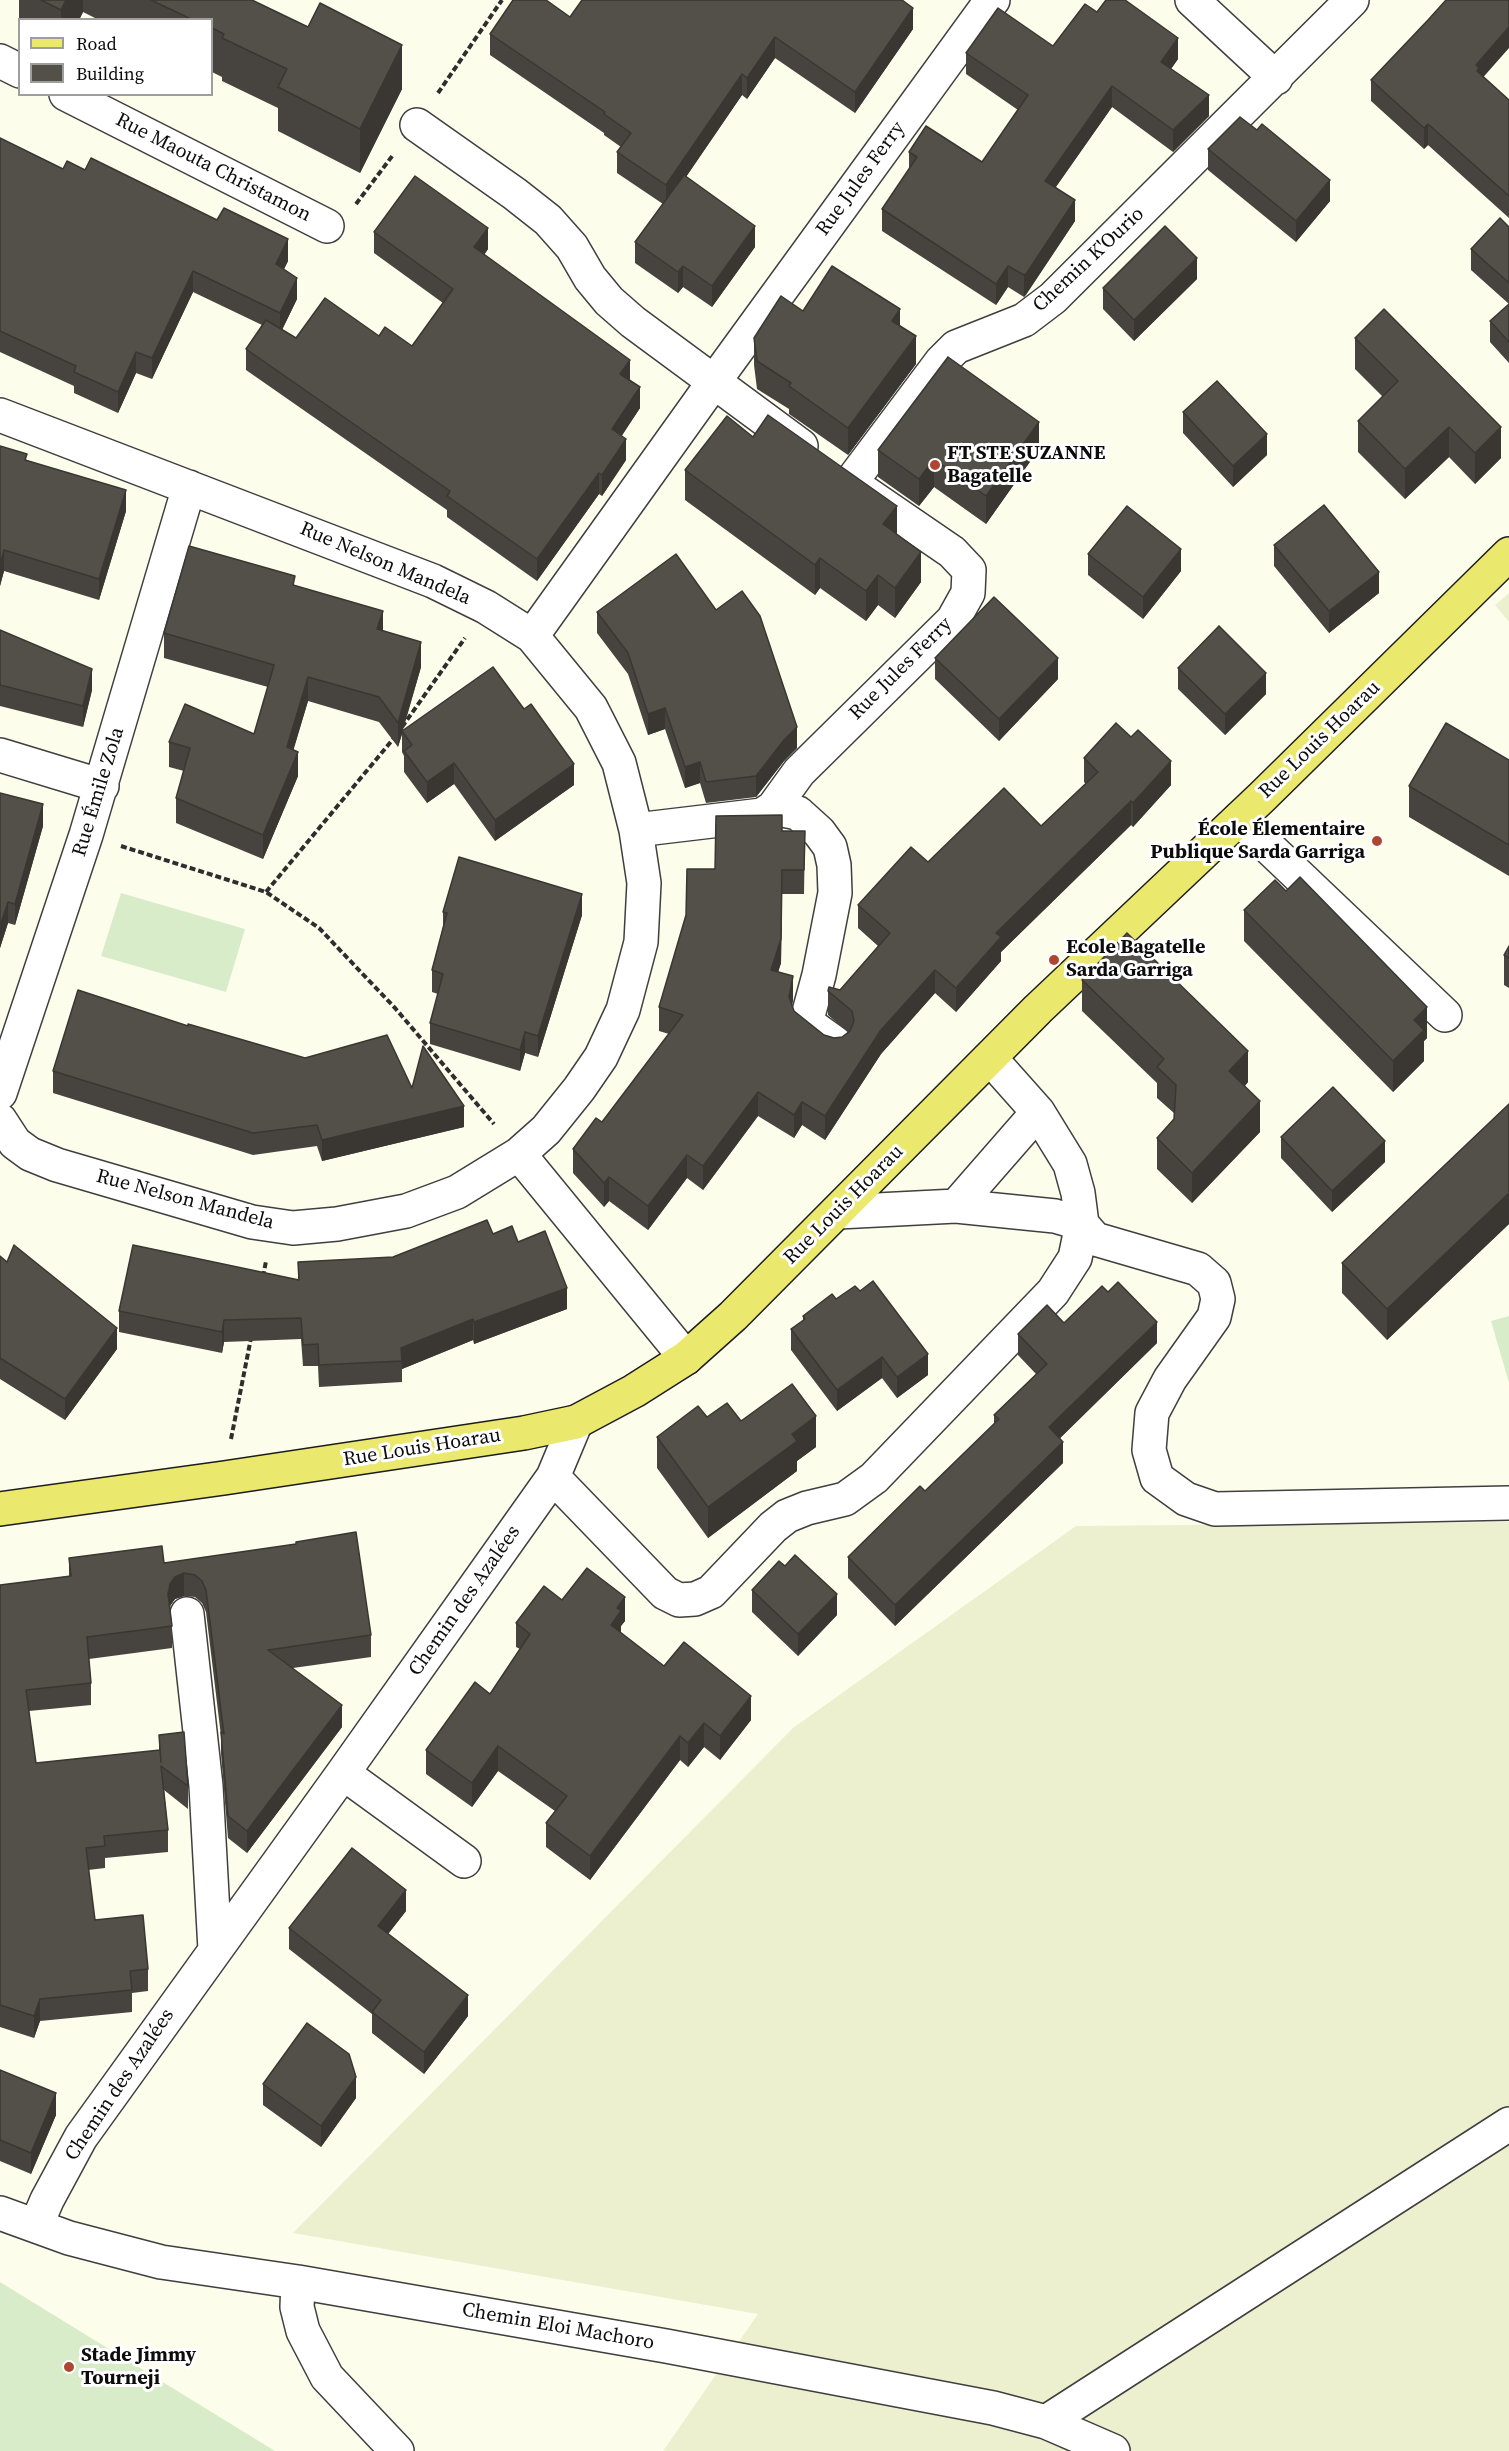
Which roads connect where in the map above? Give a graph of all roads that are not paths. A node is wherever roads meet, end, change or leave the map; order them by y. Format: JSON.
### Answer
{"nodes":[{"id":1,"x":1192,"y":0,"type":"edge"},
{"id":2,"x":1352,"y":0,"type":"edge"},
{"id":3,"x":987,"y":2,"type":"edge"},
{"id":4,"x":0,"y":61,"type":"edge"},
{"id":5,"x":18,"y":70,"type":"edge"},
{"id":6,"x":1276,"y":78,"type":"junction"},
{"id":7,"x":70,"y":96,"type":"edge"},
{"id":8,"x":417,"y":125,"type":"dead end"},
{"id":9,"x":327,"y":226,"type":"dead end"},
{"id":10,"x":713,"y":383,"type":"junction"},
{"id":11,"x":0,"y":415,"type":"edge"},
{"id":12,"x":851,"y":482,"type":"junction"},
{"id":13,"x":189,"y":488,"type":"junction"},
{"id":14,"x":1509,"y":554,"type":"edge"},
{"id":15,"x":532,"y":636,"type":"junction"},
{"id":16,"x":0,"y":755,"type":"edge"},
{"id":17,"x":102,"y":786,"type":"junction"},
{"id":18,"x":773,"y":808,"type":"junction"},
{"id":19,"x":1239,"y":819,"type":"junction"},
{"id":20,"x":636,"y":830,"type":"junction"},
{"id":21,"x":1445,"y":1015,"type":"dead end"},
{"id":22,"x":835,"y":1043,"type":"edge"},
{"id":23,"x":990,"y":1058,"type":"junction"},
{"id":24,"x":0,"y":1093,"type":"edge"},
{"id":25,"x":1038,"y":1112,"type":"junction"},
{"id":26,"x":0,"y":1120,"type":"edge"},
{"id":27,"x":519,"y":1154,"type":"junction"},
{"id":28,"x":956,"y":1206,"type":"junction"},
{"id":29,"x":838,"y":1212,"type":"junction"},
{"id":30,"x":1082,"y":1224,"type":"junction"},
{"id":31,"x":686,"y":1358,"type":"junction"},
{"id":32,"x":576,"y":1422,"type":"junction"},
{"id":33,"x":553,"y":1477,"type":"junction"},
{"id":34,"x":1509,"y":1503,"type":"edge"},
{"id":35,"x":0,"y":1509,"type":"edge"},
{"id":36,"x":187,"y":1614,"type":"dead end"},
{"id":37,"x":343,"y":1773,"type":"junction"},
{"id":38,"x":464,"y":1861,"type":"dead end"},
{"id":39,"x":215,"y":1950,"type":"junction"},
{"id":40,"x":1509,"y":2124,"type":"edge"},
{"id":41,"x":1,"y":2214,"type":"edge"},
{"id":42,"x":36,"y":2226,"type":"junction"},
{"id":43,"x":298,"y":2282,"type":"junction"},
{"id":44,"x":1046,"y":2422,"type":"junction"},
{"id":45,"x":397,"y":2451,"type":"edge"},
{"id":46,"x":1113,"y":2451,"type":"edge"}],
"edges":[{"from":1,"to":6,"type":"street"},
{"from":2,"to":6,"type":"street","name":"Chemin K'Ourio"},
{"from":3,"to":10,"type":"street","name":"Rue Jules Ferry"},
{"from":4,"to":5,"type":"street"},
{"from":6,"to":12,"type":"street","name":"Chemin K'Ourio"},
{"from":7,"to":9,"type":"street","name":"Rue Maouta Christamon"},
{"from":8,"to":10,"type":"street","name":"Rue Jules Ferry"},
{"from":10,"to":12,"type":"street","name":"Rue Jules Ferry"},
{"from":10,"to":15,"type":"street","name":"Rue Jules Ferry"},
{"from":11,"to":13,"type":"street","name":"Rue Nelson Mandela"},
{"from":12,"to":18,"type":"street","name":"Rue Jules Ferry"},
{"from":13,"to":15,"type":"street","name":"Rue Nelson Mandela"},
{"from":13,"to":17,"type":"street","name":"Rue Émile Zola"},
{"from":14,"to":19,"type":"main road","name":"Rue Louis Hoarau"},
{"from":15,"to":20,"type":"street","name":"Rue Nelson Mandela"},
{"from":16,"to":17,"type":"street"},
{"from":17,"to":24,"type":"street","name":"Rue Émile Zola"},
{"from":18,"to":20,"type":"street"},
{"from":18,"to":22,"type":"street"},
{"from":19,"to":21,"type":"street"},
{"from":19,"to":23,"type":"main road","name":"Rue Louis Hoarau"},
{"from":20,"to":27,"type":"street","name":"Rue Nelson Mandela"},
{"from":23,"to":25,"type":"street"},
{"from":23,"to":29,"type":"main road","name":"Rue Louis Hoarau"},
{"from":25,"to":28,"type":"street"},
{"from":25,"to":30,"type":"street"},
{"from":26,"to":27,"type":"street","name":"Rue Nelson Mandela"},
{"from":27,"to":31,"type":"street"},
{"from":28,"to":29,"type":"street"},
{"from":28,"to":30,"type":"street"},
{"from":29,"to":31,"type":"main road","name":"Rue Louis Hoarau"},
{"from":30,"to":33,"type":"street"},
{"from":30,"to":34,"type":"street"},
{"from":31,"to":32,"type":"main road","name":"Rue Louis Hoarau"},
{"from":32,"to":33,"type":"street","name":"Chemin des Azalées"},
{"from":32,"to":35,"type":"main road","name":"Rue Louis Hoarau"},
{"from":33,"to":37,"type":"street","name":"Chemin des Azalées"},
{"from":36,"to":39,"type":"street"},
{"from":37,"to":38,"type":"street"},
{"from":37,"to":39,"type":"street","name":"Chemin des Azalées"},
{"from":39,"to":42,"type":"street","name":"Chemin des Azalées"},
{"from":40,"to":44,"type":"street"},
{"from":41,"to":42,"type":"street","name":"Chemin Eloi Machoro"},
{"from":42,"to":43,"type":"street","name":"Chemin Eloi Machoro"},
{"from":43,"to":44,"type":"street","name":"Chemin Eloi Machoro"},
{"from":43,"to":45,"type":"street"},
{"from":44,"to":46,"type":"street","name":"Chemin Eloi Machoro"}]}
